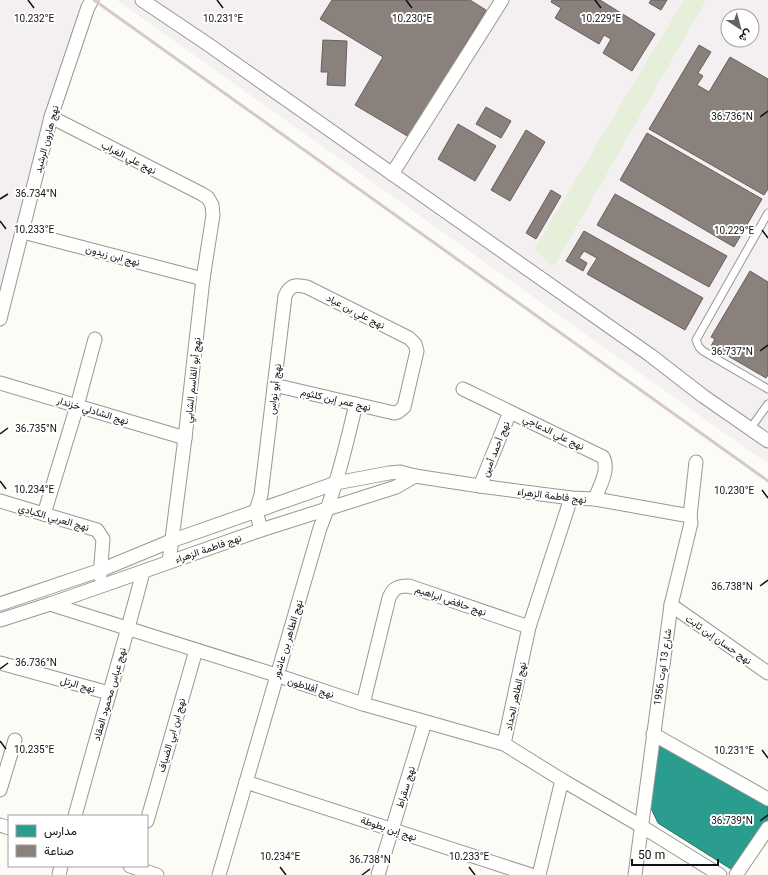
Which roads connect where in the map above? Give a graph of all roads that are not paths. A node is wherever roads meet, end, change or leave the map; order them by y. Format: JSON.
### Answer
{"nodes":[{"id":1,"x":142,"y":0,"type":"edge"},
{"id":2,"x":502,"y":0,"type":"edge"},
{"id":3,"x":90,"y":4,"type":"edge"},
{"id":4,"x":50,"y":117,"type":"junction"},
{"id":5,"x":392,"y":174,"type":"junction"},
{"id":6,"x":208,"y":198,"type":"joint"},
{"id":7,"x":768,"y":213,"type":"edge"},
{"id":8,"x":22,"y":232,"type":"junction"},
{"id":9,"x":203,"y":279,"type":"junction"},
{"id":10,"x":293,"y":286,"type":"joint"},
{"id":11,"x":0,"y":319,"type":"edge"},
{"id":12,"x":95,"y":339,"type":"dead end"},
{"id":13,"x":0,"y":383,"type":"edge"},
{"id":14,"x":274,"y":384,"type":"junction"},
{"id":15,"x":463,"y":389,"type":"dead end"},
{"id":16,"x":768,"y":389,"type":"edge"},
{"id":17,"x":356,"y":404,"type":"junction"},
{"id":18,"x":768,"y":404,"type":"edge"},
{"id":19,"x":77,"y":406,"type":"junction"},
{"id":20,"x":398,"y":412,"type":"joint"},
{"id":21,"x":510,"y":412,"type":"junction"},
{"id":22,"x":750,"y":429,"type":"junction"},
{"id":23,"x":185,"y":438,"type":"junction"},
{"id":24,"x":768,"y":441,"type":"edge"},
{"id":25,"x":696,"y":462,"type":"dead end"},
{"id":26,"x":415,"y":476,"type":"junction"},
{"id":27,"x":336,"y":483,"type":"junction"},
{"id":28,"x":480,"y":486,"type":"junction"},
{"id":29,"x":260,"y":496,"type":"junction"},
{"id":30,"x":571,"y":498,"type":"junction"},
{"id":31,"x":595,"y":499,"type":"junction"},
{"id":32,"x":0,"y":501,"type":"edge"},
{"id":33,"x":272,"y":506,"type":"junction"},
{"id":34,"x":329,"y":508,"type":"junction"},
{"id":35,"x":256,"y":511,"type":"junction"},
{"id":36,"x":44,"y":514,"type":"junction"},
{"id":37,"x":690,"y":516,"type":"junction"},
{"id":38,"x":278,"y":525,"type":"junction"},
{"id":39,"x":261,"y":530,"type":"junction"},
{"id":40,"x":171,"y":541,"type":"junction"},
{"id":41,"x":169,"y":562,"type":"junction"},
{"id":42,"x":101,"y":570,"type":"junction"},
{"id":43,"x":143,"y":572,"type":"junction"},
{"id":44,"x":99,"y":586,"type":"junction"},
{"id":45,"x":0,"y":604,"type":"edge"},
{"id":46,"x":50,"y":604,"type":"junction"},
{"id":47,"x":671,"y":605,"type":"junction"},
{"id":48,"x":0,"y":620,"type":"edge"},
{"id":49,"x":529,"y":627,"type":"junction"},
{"id":50,"x":128,"y":629,"type":"junction"},
{"id":51,"x":196,"y":650,"type":"junction"},
{"id":52,"x":0,"y":663,"type":"edge"},
{"id":53,"x":768,"y":673,"type":"edge"},
{"id":54,"x":276,"y":675,"type":"junction"},
{"id":55,"x":109,"y":693,"type":"junction"},
{"id":56,"x":363,"y":704,"type":"junction"},
{"id":57,"x":424,"y":722,"type":"junction"},
{"id":58,"x":653,"y":734,"type":"junction"},
{"id":59,"x":15,"y":740,"type":"dead end"},
{"id":60,"x":504,"y":744,"type":"junction"},
{"id":61,"x":562,"y":780,"type":"junction"},
{"id":62,"x":246,"y":782,"type":"junction"},
{"id":63,"x":0,"y":790,"type":"edge"},
{"id":64,"x":768,"y":799,"type":"edge"},
{"id":65,"x":75,"y":815,"type":"edge"},
{"id":66,"x":148,"y":818,"type":"edge"},
{"id":67,"x":641,"y":826,"type":"junction"},
{"id":68,"x":768,"y":828,"type":"edge"},
{"id":69,"x":391,"y":829,"type":"junction"},
{"id":70,"x":132,"y":869,"type":"edge"},
{"id":71,"x":706,"y":871,"type":"edge"},
{"id":72,"x":157,"y":875,"type":"edge"},
{"id":73,"x":219,"y":875,"type":"edge"},
{"id":74,"x":378,"y":875,"type":"edge"},
{"id":75,"x":531,"y":875,"type":"edge"},
{"id":76,"x":539,"y":875,"type":"edge"},
{"id":77,"x":635,"y":875,"type":"edge"},
{"id":78,"x":720,"y":875,"type":"edge"},
{"id":79,"x":736,"y":875,"type":"edge"}],
"edges":[{"from":1,"to":5,"type":"street"},
{"from":2,"to":5,"type":"street"},
{"from":3,"to":4,"type":"street","name":"نهج هارون الرشيد"},
{"from":4,"to":6,"type":"street","name":"نهج علي الغراب"},
{"from":4,"to":8,"type":"street","name":"نهج هارون الرشيد"},
{"from":5,"to":22,"type":"street"},
{"from":6,"to":9,"type":"street","name":"نهج أبو القاسم الشابي"},
{"from":7,"to":16,"type":"lane"},
{"from":8,"to":9,"type":"street","name":"نهج ابن زيدون"},
{"from":8,"to":11,"type":"street","name":"نهج هارون الرشيد"},
{"from":9,"to":23,"type":"street","name":"نهج أبو القاسم الشابي"},
{"from":10,"to":14,"type":"street","name":"نهج أبو نواس"},
{"from":10,"to":20,"type":"street","name":"نهج علي بن عياد"},
{"from":12,"to":19,"type":"street"},
{"from":13,"to":19,"type":"street","name":"نهج الشادلي خزندار"},
{"from":14,"to":17,"type":"street","name":"نهج عمر إبن كلثوم"},
{"from":14,"to":29,"type":"street","name":"نهج أبو نواس"},
{"from":15,"to":21,"type":"street","name":"نهج علي الدعاجي"},
{"from":17,"to":20,"type":"street","name":"نهج عمر إبن كلثوم"},
{"from":17,"to":27,"type":"street","name":"نهج الطاهر بن عاشور"},
{"from":18,"to":22,"type":"lane"},
{"from":19,"to":23,"type":"street","name":"نهج الشادلي خزندار"},
{"from":19,"to":36,"type":"street"},
{"from":21,"to":28,"type":"street","name":"نهج أحمد أمين"},
{"from":21,"to":31,"type":"street","name":"نهج علي الدعاجي"},
{"from":22,"to":24,"type":"street"},
{"from":23,"to":40,"type":"street","name":"نهج أبو القاسم الشابي"},
{"from":25,"to":37,"type":"street","name":"شارع 13 اوت 1956"},
{"from":26,"to":27,"type":"street","name":"نهج فاطمة الزهراء"},
{"from":26,"to":28,"type":"street","name":"نهج فاطمة الزهراء"},
{"from":26,"to":34,"type":"street","name":"نهج فاطمة الزهراء"},
{"from":27,"to":33,"type":"street","name":"نهج فاطمة الزهراء"},
{"from":27,"to":34,"type":"street","name":"نهج الطاهر بن عاشور"},
{"from":28,"to":30,"type":"street","name":"نهج فاطمة الزهراء"},
{"from":29,"to":33,"type":"street"},
{"from":29,"to":35,"type":"street","name":"نهج أبو نواس"},
{"from":30,"to":31,"type":"street","name":"نهج فاطمة الزهراء"},
{"from":30,"to":49,"type":"street","name":"نهج الطاهر الحداد"},
{"from":31,"to":37,"type":"street","name":"نهج فاطمة الزهراء"},
{"from":32,"to":36,"type":"street","name":"نهج العربي الكبادي"},
{"from":33,"to":35,"type":"street","name":"نهج فاطمة الزهراء"},
{"from":33,"to":38,"type":"street"},
{"from":34,"to":38,"type":"street","name":"نهج فاطمة الزهراء"},
{"from":34,"to":54,"type":"street","name":"نهج الطاهر بن عاشور"},
{"from":35,"to":39,"type":"street"},
{"from":35,"to":40,"type":"street","name":"نهج فاطمة الزهراء"},
{"from":36,"to":42,"type":"street","name":"نهج العربي الكبادي"},
{"from":37,"to":47,"type":"street","name":"شارع 13 اوت 1956"},
{"from":38,"to":39,"type":"street","name":"نهج فاطمة الزهراء"},
{"from":39,"to":41,"type":"street","name":"نهج فاطمة الزهراء"},
{"from":40,"to":41,"type":"street","name":"نهج أبو القاسم الشابي"},
{"from":40,"to":42,"type":"street","name":"نهج فاطمة الزهراء"},
{"from":41,"to":43,"type":"street","name":"نهج فاطمة الزهراء"},
{"from":42,"to":44,"type":"street","name":"نهج العربي الكبادي"},
{"from":42,"to":45,"type":"street","name":"نهج فاطمة الزهراء"},
{"from":43,"to":44,"type":"street","name":"نهج فاطمة الزهراء"},
{"from":43,"to":50,"type":"street","name":"نهج عباس محمود العقاد"},
{"from":44,"to":46,"type":"street","name":"نهج فاطمة الزهراء"},
{"from":46,"to":48,"type":"street","name":"نهج فاطمة الزهراء"},
{"from":46,"to":50,"type":"street","name":"نهج أفلاطون"},
{"from":47,"to":53,"type":"street","name":"نهج حسان إبن ثابت"},
{"from":47,"to":58,"type":"street","name":"شارع 13 اوت 1956"},
{"from":49,"to":56,"type":"street","name":"نهج حافض ابراهيم"},
{"from":49,"to":60,"type":"street","name":"نهج الطاهر الحداد"},
{"from":50,"to":51,"type":"street","name":"نهج أفلاطون"},
{"from":50,"to":55,"type":"street","name":"نهج عباس محمود العقاد"},
{"from":51,"to":54,"type":"street","name":"نهج أفلاطون"},
{"from":51,"to":66,"type":"street","name":"نهج ابن ابي الضياف"},
{"from":52,"to":55,"type":"street","name":"نهج الرتل"},
{"from":54,"to":56,"type":"street","name":"نهج أفلاطون"},
{"from":54,"to":62,"type":"street","name":"نهج الطاهر بن عاشور"},
{"from":55,"to":65,"type":"street","name":"نهج عباس محمود العقاد"},
{"from":56,"to":57,"type":"street","name":"نهج أفلاطون"},
{"from":57,"to":60,"type":"street","name":"نهج أفلاطون"},
{"from":57,"to":69,"type":"street","name":"نهج سقراط"},
{"from":58,"to":64,"type":"street"},
{"from":58,"to":67,"type":"street","name":"شارع 13 اوت 1956"},
{"from":59,"to":63,"type":"street"},
{"from":60,"to":61,"type":"street","name":"نهج الطاهر الحداد"},
{"from":61,"to":67,"type":"street","name":"نهج الطاهر الحداد"},
{"from":61,"to":76,"type":"street"},
{"from":62,"to":69,"type":"street","name":"نهج إبن بطوطة"},
{"from":62,"to":73,"type":"street","name":"نهج الطاهر بن عاشور"},
{"from":67,"to":71,"type":"street","name":"نهج الطاهر الحداد"},
{"from":67,"to":77,"type":"street","name":"شارع 13 اوت 1956"},
{"from":68,"to":79,"type":"street"},
{"from":69,"to":74,"type":"street","name":"نهج سقراط"},
{"from":69,"to":75,"type":"street","name":"نهج إبن بطوطة"},
{"from":70,"to":72,"type":"street"},
{"from":71,"to":78,"type":"street","name":"نهج الطاهر الحداد"}]}
